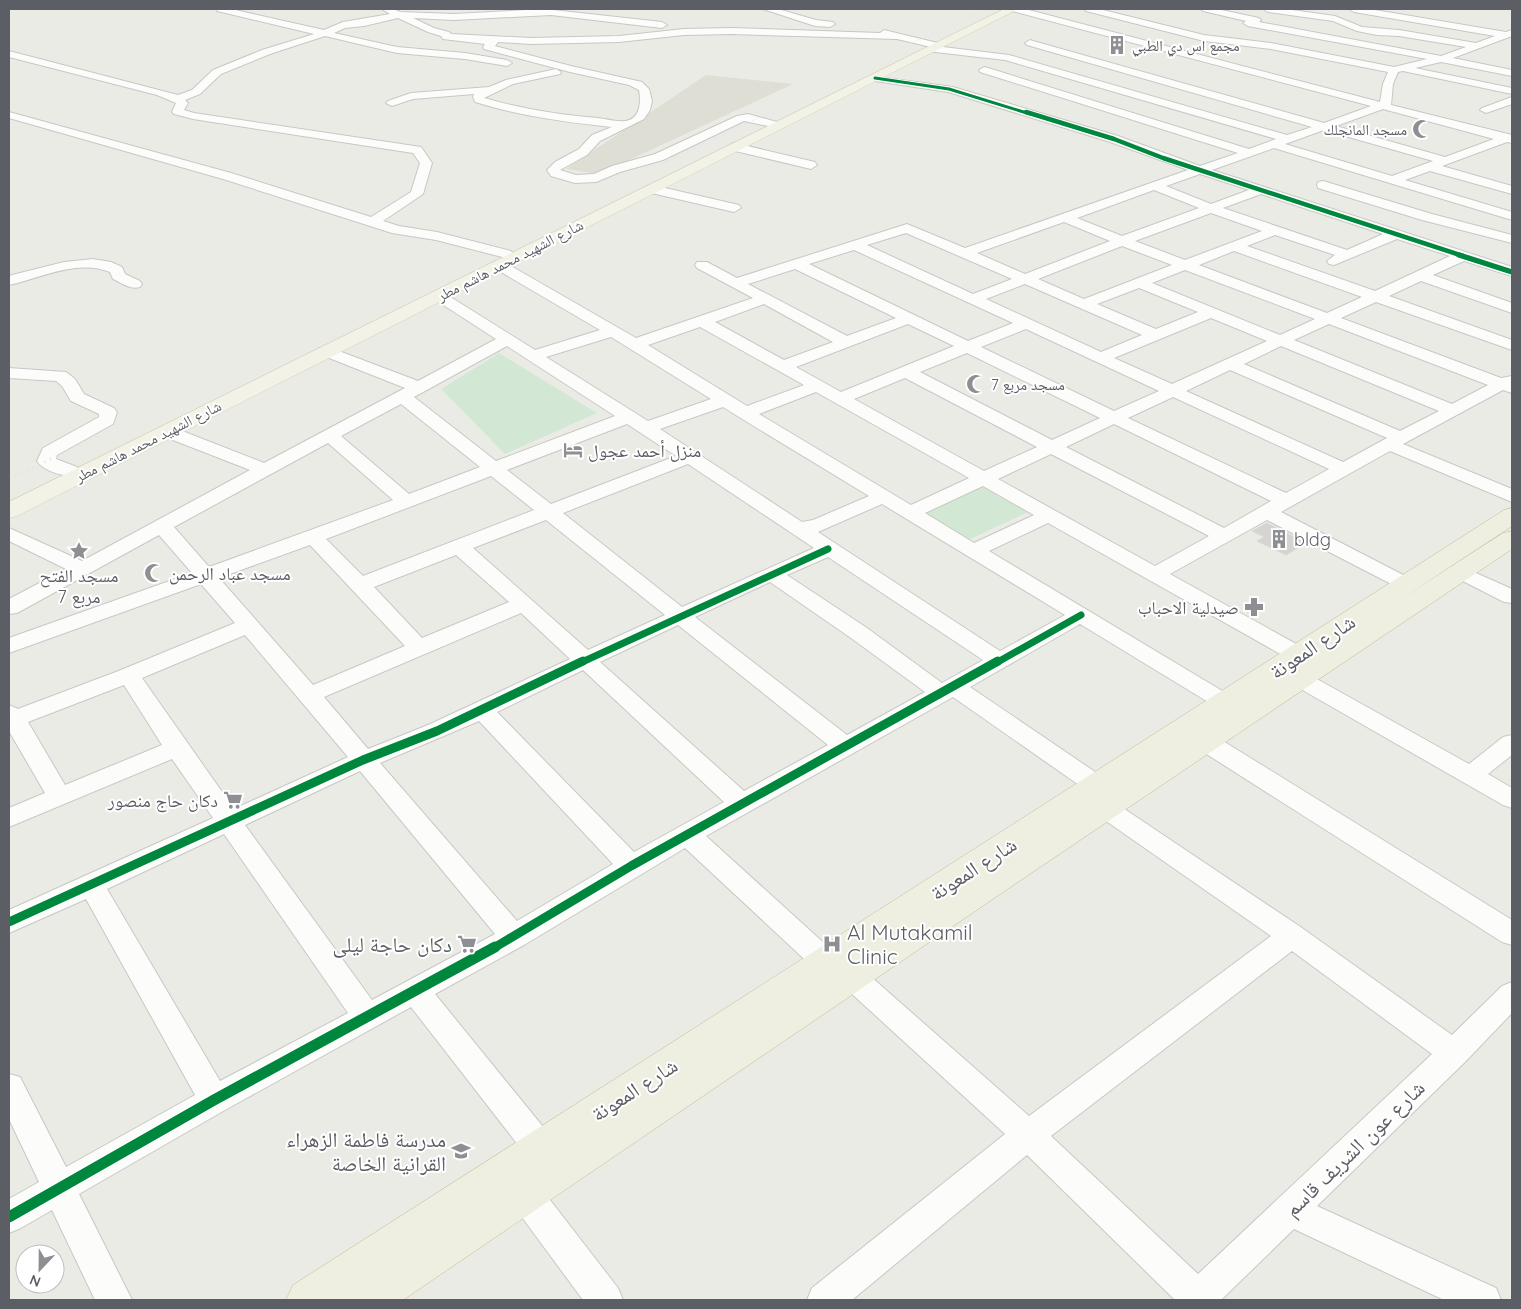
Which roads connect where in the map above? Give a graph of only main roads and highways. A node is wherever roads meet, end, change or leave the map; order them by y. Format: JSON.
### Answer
{"nodes":[{"id":1,"x":1004,"y":9,"type":"edge"},
{"id":2,"x":1014,"y":9,"type":"edge"},
{"id":3,"x":935,"y":46,"type":"junction"},
{"id":4,"x":502,"y":259,"type":"junction"},
{"id":5,"x":9,"y":501,"type":"edge"},
{"id":6,"x":9,"y":511,"type":"edge"},
{"id":7,"x":1512,"y":515,"type":"edge"},
{"id":8,"x":1512,"y":538,"type":"edge"},
{"id":9,"x":1300,"y":667,"type":"junction"},
{"id":10,"x":1101,"y":797,"type":"junction"},
{"id":11,"x":839,"y":970,"type":"junction"},
{"id":12,"x":308,"y":1300,"type":"edge"},
{"id":13,"x":366,"y":1300,"type":"edge"}],
"edges":[{"from":1,"to":3,"type":"main road","name":"شارع الشهيد محمد هاشم مطر"},
{"from":2,"to":3,"type":"main road","name":"شارع الشهيد محمد هاشم مطر"},
{"from":3,"to":4,"type":"main road","name":"شارع الشهيد محمد هاشم مطر"},
{"from":3,"to":4,"type":"main road","name":"شارع الشهيد محمد هاشم مطر"},
{"from":4,"to":5,"type":"main road","name":"شارع الشهيد محمد هاشم مطر"},
{"from":4,"to":6,"type":"main road","name":"شارع الشهيد محمد هاشم مطر"},
{"from":7,"to":9,"type":"highway","name":"شارع المعونة"},
{"from":8,"to":9,"type":"highway","name":"شارع المعونة"},
{"from":9,"to":10,"type":"highway","name":"شارع المعونة"},
{"from":9,"to":10,"type":"highway","name":"شارع المعونة"},
{"from":10,"to":11,"type":"highway","name":"شارع المعونة"},
{"from":11,"to":12,"type":"highway","name":"شارع المعونة"},
{"from":11,"to":13,"type":"highway","name":"شارع المعونة"}]}
